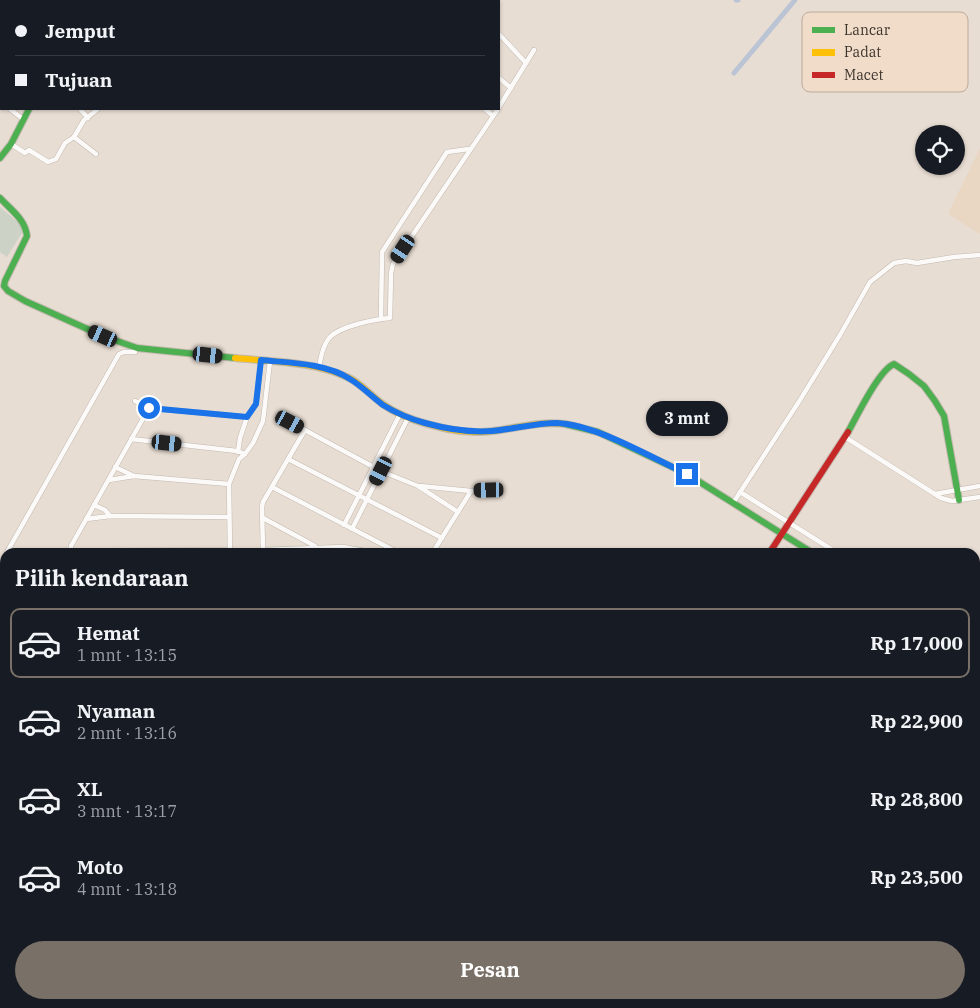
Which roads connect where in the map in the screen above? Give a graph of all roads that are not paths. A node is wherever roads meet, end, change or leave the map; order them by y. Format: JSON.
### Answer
{"nodes":[{"id":1,"x":500,"y":35,"type":"edge"},
{"id":2,"x":534,"y":50,"type":"dead end"},
{"id":3,"x":526,"y":63,"type":"junction"},
{"id":4,"x":500,"y":79,"type":"edge"},
{"id":5,"x":511,"y":88,"type":"junction"},
{"id":6,"x":500,"y":105,"type":"edge"},
{"id":7,"x":11,"y":110,"type":"edge"},
{"id":8,"x":28,"y":110,"type":"edge"},
{"id":9,"x":81,"y":110,"type":"edge"},
{"id":10,"x":97,"y":110,"type":"edge"},
{"id":11,"x":486,"y":110,"type":"edge"},
{"id":12,"x":497,"y":110,"type":"edge"},
{"id":13,"x":493,"y":116,"type":"junction"},
{"id":14,"x":88,"y":118,"type":"junction"},
{"id":15,"x":23,"y":119,"type":"junction"},
{"id":16,"x":74,"y":137,"type":"junction"},
{"id":17,"x":11,"y":144,"type":"junction"},
{"id":18,"x":469,"y":149,"type":"junction"},
{"id":19,"x":96,"y":154,"type":"dead end"},
{"id":20,"x":0,"y":158,"type":"edge"},
{"id":21,"x":0,"y":198,"type":"edge"},
{"id":22,"x":980,"y":256,"type":"edge"},
{"id":23,"x":382,"y":264,"type":"junction"},
{"id":24,"x":393,"y":264,"type":"junction"},
{"id":25,"x":381,"y":319,"type":"junction"},
{"id":26,"x":135,"y":352,"type":"dead end"},
{"id":27,"x":261,"y":360,"type":"junction"},
{"id":28,"x":270,"y":361,"type":"junction"},
{"id":29,"x":319,"y":367,"type":"junction"},
{"id":30,"x":136,"y":401,"type":"dead end"},
{"id":31,"x":256,"y":404,"type":"junction"},
{"id":32,"x":265,"y":405,"type":"junction"},
{"id":33,"x":149,"y":408,"type":"junction"},
{"id":34,"x":400,"y":414,"type":"junction"},
{"id":35,"x":247,"y":417,"type":"junction"},
{"id":36,"x":408,"y":418,"type":"junction"},
{"id":37,"x":290,"y":422,"type":"dead end"},
{"id":38,"x":305,"y":430,"type":"junction"},
{"id":39,"x":845,"y":437,"type":"junction"},
{"id":40,"x":131,"y":439,"type":"junction"},
{"id":41,"x":237,"y":451,"type":"junction"},
{"id":42,"x":245,"y":454,"type":"junction"},
{"id":43,"x":239,"y":458,"type":"junction"},
{"id":44,"x":288,"y":459,"type":"junction"},
{"id":45,"x":115,"y":467,"type":"junction"},
{"id":46,"x":374,"y":467,"type":"junction"},
{"id":47,"x":381,"y":471,"type":"junction"},
{"id":48,"x":134,"y":476,"type":"junction"},
{"id":49,"x":109,"y":480,"type":"junction"},
{"id":50,"x":229,"y":484,"type":"junction"},
{"id":51,"x":418,"y":486,"type":"junction"},
{"id":52,"x":980,"y":486,"type":"edge"},
{"id":53,"x":272,"y":487,"type":"junction"},
{"id":54,"x":489,"y":490,"type":"dead end"},
{"id":55,"x":957,"y":490,"type":"junction"},
{"id":56,"x":471,"y":491,"type":"junction"},
{"id":57,"x":741,"y":492,"type":"junction"},
{"id":58,"x":935,"y":494,"type":"junction"},
{"id":59,"x":359,"y":496,"type":"junction"},
{"id":60,"x":980,"y":497,"type":"edge"},
{"id":61,"x":366,"y":500,"type":"junction"},
{"id":62,"x":959,"y":500,"type":"junction"},
{"id":63,"x":734,"y":504,"type":"junction"},
{"id":64,"x":94,"y":505,"type":"junction"},
{"id":65,"x":458,"y":512,"type":"junction"},
{"id":66,"x":110,"y":516,"type":"junction"},
{"id":67,"x":229,"y":517,"type":"junction"},
{"id":68,"x":263,"y":518,"type":"junction"},
{"id":69,"x":86,"y":520,"type":"junction"},
{"id":70,"x":789,"y":523,"type":"junction"},
{"id":71,"x":344,"y":525,"type":"junction"},
{"id":72,"x":352,"y":529,"type":"junction"},
{"id":73,"x":781,"y":534,"type":"junction"},
{"id":74,"x":442,"y":538,"type":"junction"},
{"id":75,"x":316,"y":547,"type":"junction"},
{"id":76,"x":9,"y":548,"type":"edge"},
{"id":77,"x":71,"y":548,"type":"edge"},
{"id":78,"x":230,"y":548,"type":"edge"},
{"id":79,"x":263,"y":548,"type":"edge"},
{"id":80,"x":303,"y":548,"type":"edge"},
{"id":81,"x":348,"y":548,"type":"edge"},
{"id":82,"x":389,"y":548,"type":"edge"},
{"id":83,"x":436,"y":548,"type":"edge"},
{"id":84,"x":772,"y":548,"type":"edge"},
{"id":85,"x":804,"y":548,"type":"edge"},
{"id":86,"x":830,"y":548,"type":"edge"}],
"edges":[{"from":1,"to":3,"type":"street"},
{"from":2,"to":3,"type":"street"},
{"from":3,"to":5,"type":"street"},
{"from":4,"to":5,"type":"street"},
{"from":5,"to":6,"type":"street"},
{"from":7,"to":15,"type":"street"},
{"from":8,"to":15,"type":"street"},
{"from":9,"to":14,"type":"street"},
{"from":10,"to":14,"type":"street"},
{"from":11,"to":13,"type":"street"},
{"from":12,"to":13,"type":"street"},
{"from":13,"to":18,"type":"street"},
{"from":14,"to":16,"type":"street"},
{"from":15,"to":17,"type":"street"},
{"from":16,"to":17,"type":"street"},
{"from":16,"to":19,"type":"street"},
{"from":17,"to":20,"type":"street"},
{"from":18,"to":23,"type":"street"},
{"from":18,"to":24,"type":"street"},
{"from":21,"to":27,"type":"street"},
{"from":22,"to":57,"type":"street"},
{"from":23,"to":24,"type":"street"},
{"from":23,"to":25,"type":"street"},
{"from":24,"to":25,"type":"street"},
{"from":25,"to":29,"type":"street"},
{"from":26,"to":76,"type":"street"},
{"from":27,"to":28,"type":"street"},
{"from":27,"to":31,"type":"street"},
{"from":28,"to":29,"type":"street"},
{"from":28,"to":32,"type":"street"},
{"from":29,"to":34,"type":"street"},
{"from":30,"to":33,"type":"street"},
{"from":31,"to":32,"type":"street"},
{"from":31,"to":35,"type":"street"},
{"from":32,"to":42,"type":"street"},
{"from":33,"to":35,"type":"street"},
{"from":33,"to":40,"type":"street"},
{"from":34,"to":36,"type":"street"},
{"from":34,"to":46,"type":"street"},
{"from":35,"to":41,"type":"street"},
{"from":36,"to":47,"type":"street"},
{"from":36,"to":63,"type":"street"},
{"from":37,"to":38,"type":"street"},
{"from":38,"to":44,"type":"street"},
{"from":38,"to":46,"type":"street"},
{"from":39,"to":55,"type":"street"},
{"from":39,"to":58,"type":"street"},
{"from":39,"to":70,"type":"street"},
{"from":40,"to":41,"type":"street"},
{"from":40,"to":45,"type":"street"},
{"from":41,"to":42,"type":"street"},
{"from":41,"to":43,"type":"street"},
{"from":42,"to":43,"type":"street"},
{"from":43,"to":50,"type":"street"},
{"from":44,"to":53,"type":"street"},
{"from":44,"to":59,"type":"street"},
{"from":45,"to":48,"type":"street"},
{"from":45,"to":49,"type":"street"},
{"from":46,"to":47,"type":"street"},
{"from":46,"to":59,"type":"street"},
{"from":47,"to":51,"type":"street"},
{"from":47,"to":61,"type":"street"},
{"from":48,"to":49,"type":"street"},
{"from":48,"to":50,"type":"street"},
{"from":49,"to":64,"type":"street"},
{"from":50,"to":67,"type":"street"},
{"from":51,"to":56,"type":"street"},
{"from":51,"to":65,"type":"street"},
{"from":52,"to":55,"type":"street"},
{"from":53,"to":68,"type":"street"},
{"from":53,"to":71,"type":"street"},
{"from":54,"to":56,"type":"street"},
{"from":55,"to":58,"type":"street"},
{"from":55,"to":62,"type":"street"},
{"from":56,"to":65,"type":"street"},
{"from":57,"to":63,"type":"street"},
{"from":57,"to":70,"type":"street"},
{"from":58,"to":62,"type":"street"},
{"from":59,"to":61,"type":"street"},
{"from":59,"to":71,"type":"street"},
{"from":60,"to":62,"type":"street"},
{"from":61,"to":72,"type":"street"},
{"from":61,"to":74,"type":"street"},
{"from":63,"to":73,"type":"street"},
{"from":64,"to":66,"type":"street"},
{"from":64,"to":69,"type":"street"},
{"from":65,"to":74,"type":"street"},
{"from":66,"to":67,"type":"street"},
{"from":66,"to":69,"type":"street"},
{"from":67,"to":78,"type":"street"},
{"from":68,"to":75,"type":"street"},
{"from":68,"to":79,"type":"street"},
{"from":69,"to":77,"type":"street"},
{"from":70,"to":73,"type":"street"},
{"from":70,"to":86,"type":"street"},
{"from":71,"to":72,"type":"street"},
{"from":72,"to":82,"type":"street"},
{"from":73,"to":84,"type":"street"},
{"from":73,"to":85,"type":"street"},
{"from":74,"to":83,"type":"street"},
{"from":75,"to":80,"type":"street"},
{"from":75,"to":81,"type":"street"}]}
